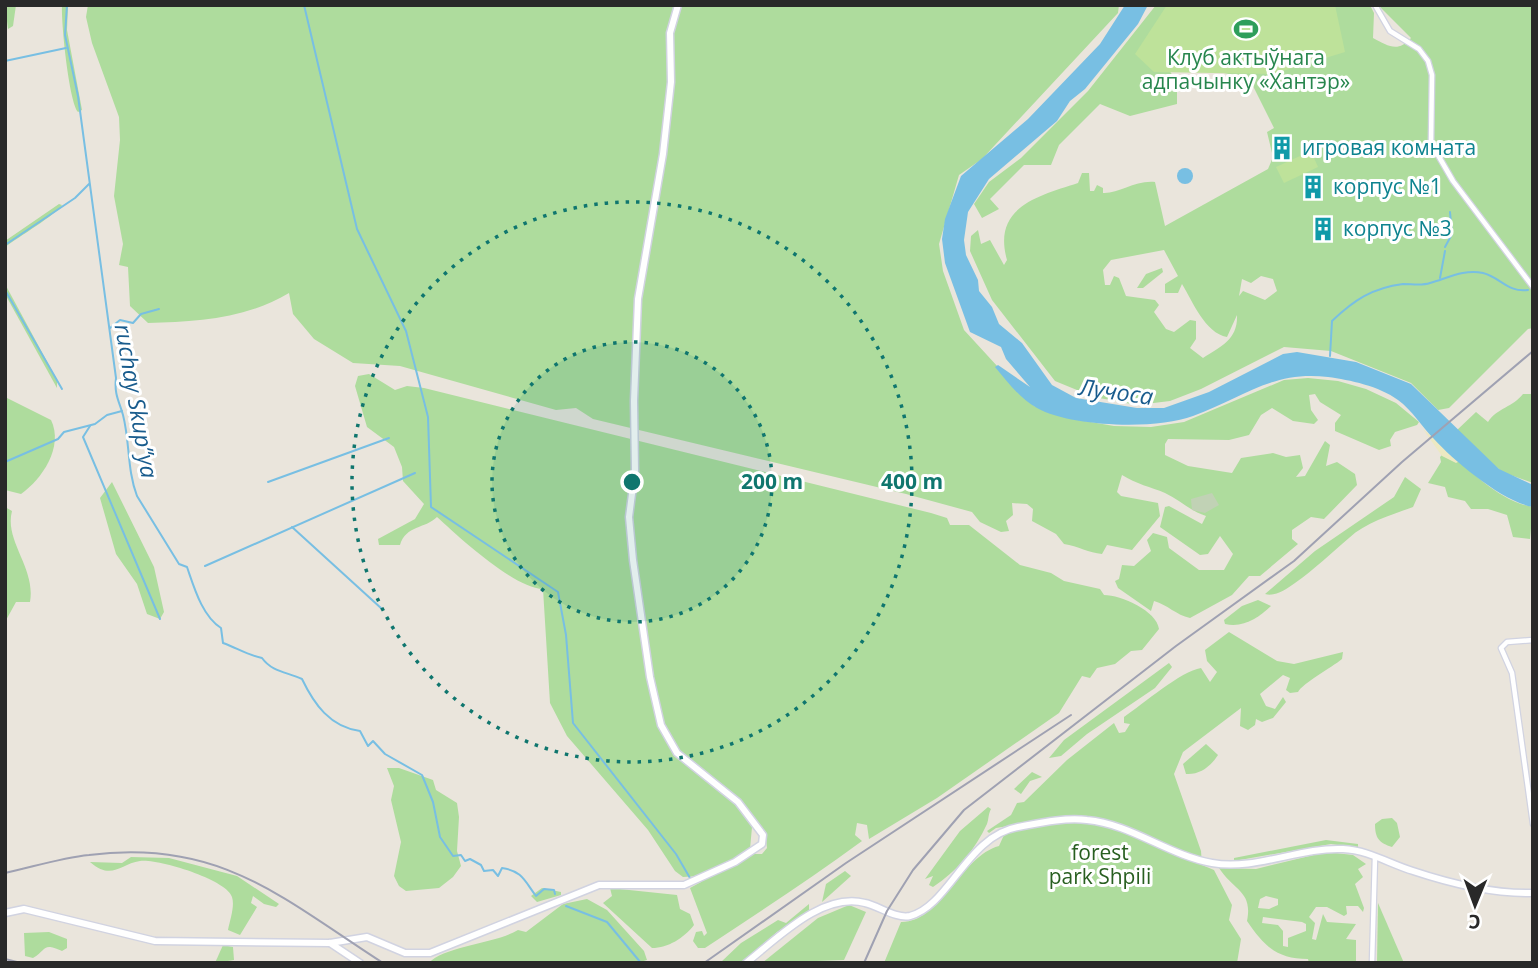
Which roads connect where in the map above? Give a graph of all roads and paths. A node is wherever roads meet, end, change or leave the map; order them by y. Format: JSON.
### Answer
{"nodes":[{"id":1,"x":678,"y":5,"type":"edge"},
{"id":2,"x":1375,"y":5,"type":"edge"},
{"id":3,"x":1533,"y":287,"type":"edge"},
{"id":4,"x":1533,"y":640,"type":"edge"},
{"id":5,"x":1533,"y":824,"type":"edge"},
{"id":6,"x":1375,"y":856,"type":"junction"},
{"id":7,"x":1533,"y":893,"type":"edge"},
{"id":8,"x":5,"y":913,"type":"edge"},
{"id":9,"x":330,"y":943,"type":"junction"},
{"id":10,"x":360,"y":963,"type":"edge"},
{"id":11,"x":746,"y":963,"type":"edge"},
{"id":12,"x":1372,"y":963,"type":"edge"}],
"edges":[{"from":1,"to":9,"type":"street"},
{"from":2,"to":3,"type":"street"},
{"from":4,"to":5,"type":"street"},
{"from":6,"to":7,"type":"street"},
{"from":6,"to":11,"type":"street"},
{"from":6,"to":12,"type":"street"},
{"from":8,"to":9,"type":"street"},
{"from":9,"to":10,"type":"street"}]}
